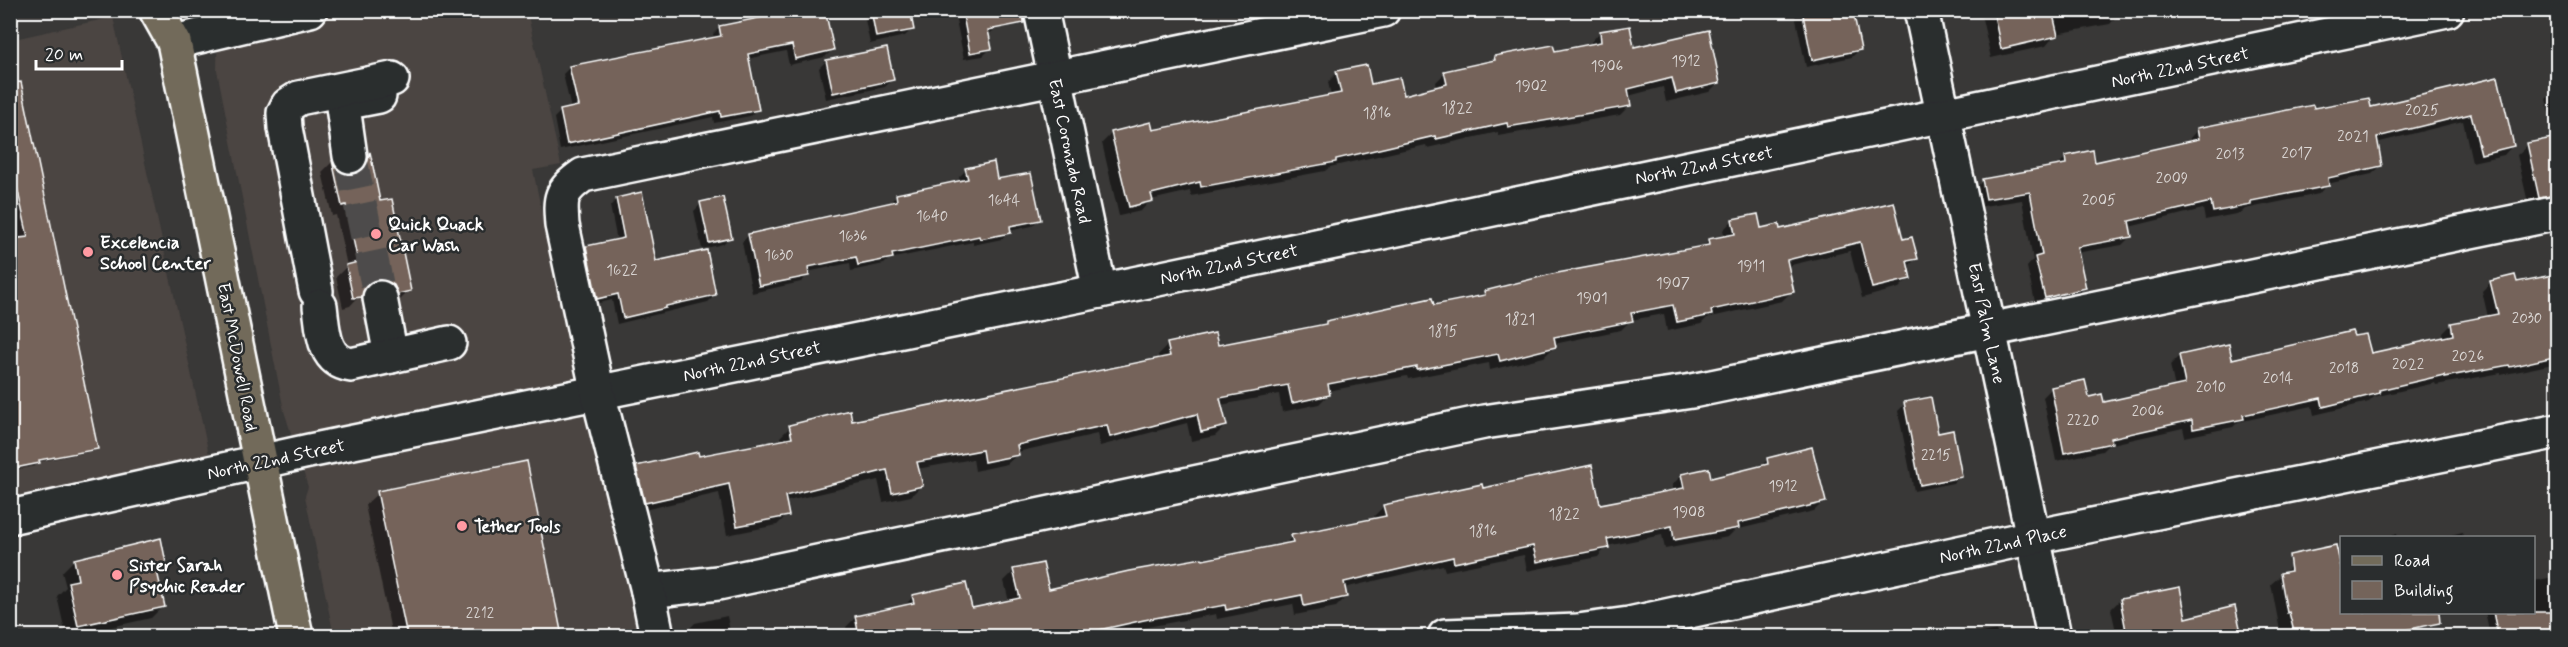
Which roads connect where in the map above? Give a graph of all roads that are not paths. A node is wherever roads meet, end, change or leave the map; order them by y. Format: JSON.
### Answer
{"nodes":[{"id":1,"x":156,"y":10,"type":"edge"},
{"id":2,"x":181,"y":10,"type":"edge"},
{"id":3,"x":310,"y":10,"type":"edge"},
{"id":4,"x":1041,"y":10,"type":"edge"},
{"id":5,"x":1383,"y":10,"type":"edge"},
{"id":6,"x":1921,"y":10,"type":"edge"},
{"id":7,"x":2446,"y":10,"type":"edge"},
{"id":8,"x":174,"y":42,"type":"junction"},
{"id":9,"x":1054,"y":78,"type":"junction"},
{"id":10,"x":1941,"y":117,"type":"junction"},
{"id":11,"x":351,"y":156,"type":"tunnel mouth"},
{"id":12,"x":2558,"y":213,"type":"edge"},
{"id":13,"x":1100,"y":291,"type":"junction"},
{"id":14,"x":380,"y":298,"type":"tunnel mouth"},
{"id":15,"x":1989,"y":329,"type":"junction"},
{"id":16,"x":449,"y":343,"type":"dead end"},
{"id":17,"x":391,"y":356,"type":"junction"},
{"id":18,"x":598,"y":393,"type":"junction"},
{"id":19,"x":2558,"y":431,"type":"edge"},
{"id":20,"x":259,"y":462,"type":"junction"},
{"id":21,"x":10,"y":517,"type":"edge"},
{"id":22,"x":2033,"y":537,"type":"junction"},
{"id":23,"x":648,"y":591,"type":"junction"},
{"id":24,"x":296,"y":636,"type":"edge"},
{"id":25,"x":657,"y":636,"type":"edge"},
{"id":26,"x":1445,"y":636,"type":"edge"},
{"id":27,"x":2054,"y":636,"type":"edge"}],
"edges":[{"from":1,"to":8,"type":"main road","name":"East McDowell Road"},
{"from":2,"to":8,"type":"main road","name":"East McDowell Road"},
{"from":3,"to":8,"type":"street"},
{"from":4,"to":9,"type":"street","name":"East Coronado Road"},
{"from":5,"to":9,"type":"street"},
{"from":6,"to":10,"type":"street","name":"East Palm Lane"},
{"from":7,"to":10,"type":"street","name":"North 22nd Street"},
{"from":8,"to":20,"type":"main road","name":"East McDowell Road"},
{"from":9,"to":13,"type":"street","name":"East Coronado Road"},
{"from":9,"to":18,"type":"street"},
{"from":10,"to":13,"type":"street","name":"North 22nd Street"},
{"from":10,"to":15,"type":"street","name":"East Palm Lane"},
{"from":11,"to":17,"type":"street"},
{"from":12,"to":15,"type":"street"},
{"from":13,"to":18,"type":"street","name":"North 22nd Street"},
{"from":14,"to":17,"type":"street"},
{"from":15,"to":22,"type":"street","name":"East Palm Lane"},
{"from":15,"to":23,"type":"street"},
{"from":16,"to":17,"type":"street"},
{"from":18,"to":20,"type":"street","name":"North 22nd Street"},
{"from":18,"to":23,"type":"street"},
{"from":19,"to":22,"type":"street","name":"North 22nd Place"},
{"from":20,"to":21,"type":"street","name":"North 22nd Street"},
{"from":20,"to":24,"type":"main road","name":"East McDowell Road"},
{"from":22,"to":26,"type":"street","name":"North 22nd Place"},
{"from":22,"to":27,"type":"street","name":"East Palm Lane"},
{"from":23,"to":25,"type":"street"}]}
